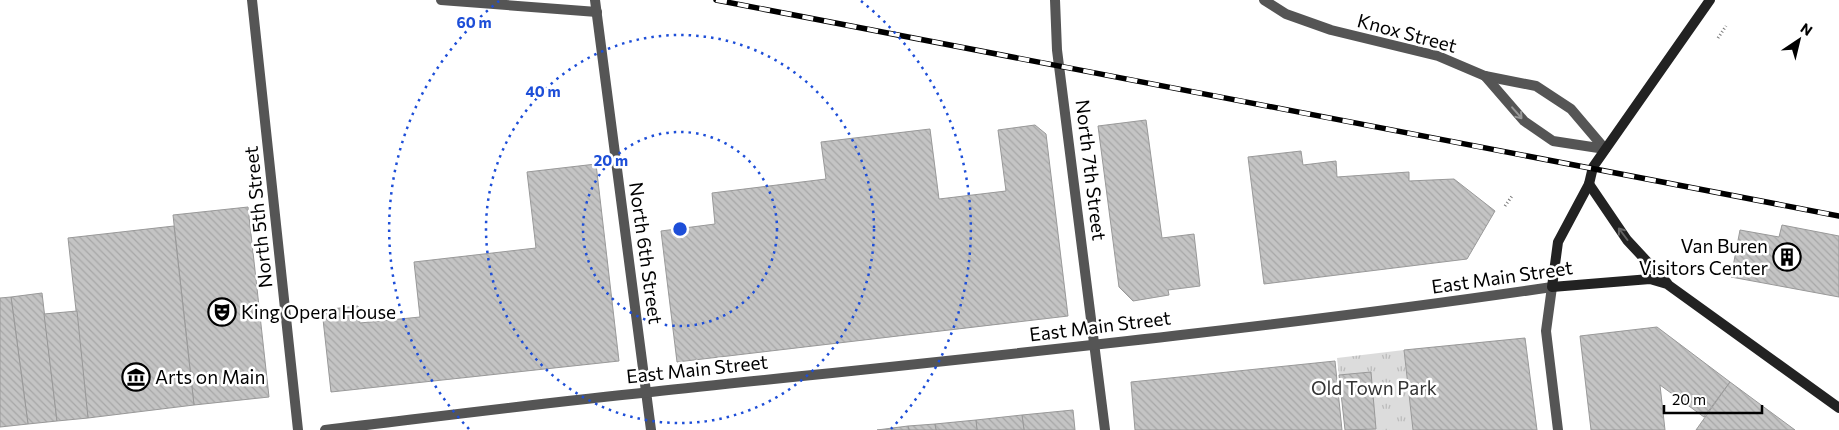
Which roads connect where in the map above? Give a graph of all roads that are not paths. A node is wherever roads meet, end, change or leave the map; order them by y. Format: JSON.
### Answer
{"nodes":[{"id":1,"x":252,"y":0,"type":"edge"},
{"id":2,"x":441,"y":0,"type":"edge"},
{"id":3,"x":595,"y":0,"type":"edge"},
{"id":4,"x":1054,"y":0,"type":"edge"},
{"id":5,"x":1264,"y":0,"type":"edge"},
{"id":6,"x":1710,"y":0,"type":"edge"},
{"id":7,"x":597,"y":12,"type":"junction"},
{"id":8,"x":1485,"y":76,"type":"junction"},
{"id":9,"x":1605,"y":149,"type":"junction"},
{"id":10,"x":1589,"y":184,"type":"junction"},
{"id":11,"x":1668,"y":284,"type":"junction"},
{"id":12,"x":1552,"y":287,"type":"junction"},
{"id":13,"x":1096,"y":345,"type":"junction"},
{"id":14,"x":647,"y":392,"type":"junction"},
{"id":15,"x":1839,"y":408,"type":"edge"},
{"id":16,"x":298,"y":430,"type":"edge"},
{"id":17,"x":325,"y":430,"type":"edge"},
{"id":18,"x":651,"y":430,"type":"edge"},
{"id":19,"x":1105,"y":430,"type":"edge"},
{"id":20,"x":1558,"y":430,"type":"edge"}],
"edges":[{"from":1,"to":16,"type":"street","name":"North 5th Street"},
{"from":2,"to":7,"type":"street"},
{"from":3,"to":7,"type":"street","name":"North 6th Street"},
{"from":4,"to":13,"type":"street","name":"North 7th Street"},
{"from":5,"to":8,"type":"street","name":"Knox Street"},
{"from":6,"to":9,"type":"main road"},
{"from":7,"to":14,"type":"street","name":"North 6th Street"},
{"from":8,"to":9,"type":"street","name":"Knox Street"},
{"from":8,"to":9,"type":"street","name":"Knox Street","one_way":true},
{"from":9,"to":10,"type":"main road"},
{"from":11,"to":10,"type":"main road","one_way":true},
{"from":10,"to":12,"type":"main road"},
{"from":11,"to":12,"type":"main road","name":"East Main Street"},
{"from":11,"to":15,"type":"main road","name":"East Main Street"},
{"from":12,"to":13,"type":"street","name":"East Main Street"},
{"from":12,"to":20,"type":"street"},
{"from":13,"to":14,"type":"street","name":"East Main Street"},
{"from":13,"to":19,"type":"street","name":"North 7th Street"},
{"from":14,"to":17,"type":"street","name":"East Main Street"},
{"from":14,"to":18,"type":"street","name":"North 6th Street"}]}
